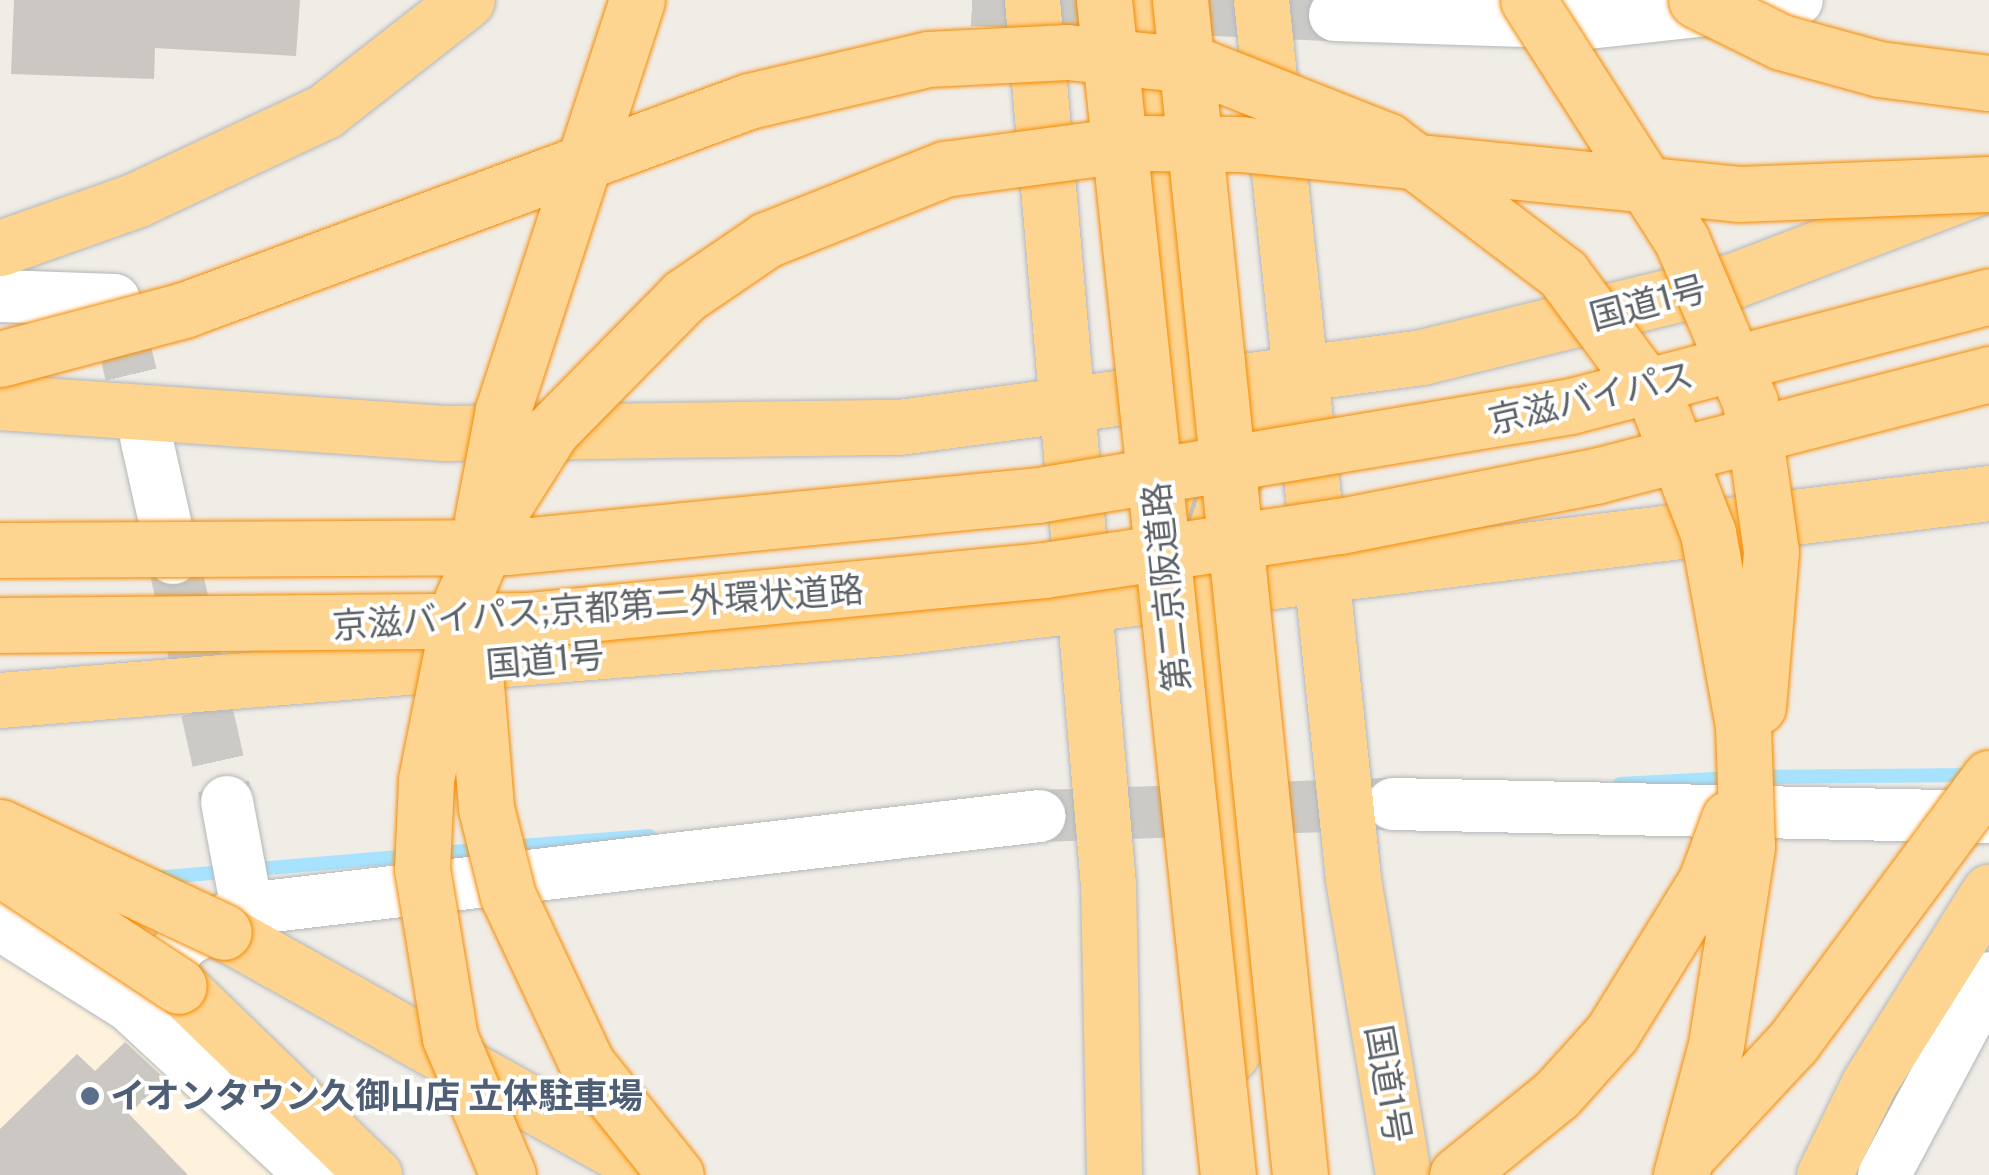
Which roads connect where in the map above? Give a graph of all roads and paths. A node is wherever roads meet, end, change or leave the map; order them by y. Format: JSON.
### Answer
{"nodes":[{"id":1,"x":467,"y":0,"type":"edge"},
{"id":2,"x":637,"y":0,"type":"edge"},
{"id":3,"x":1032,"y":0,"type":"edge"},
{"id":4,"x":1104,"y":0,"type":"edge"},
{"id":5,"x":1149,"y":0,"type":"edge"},
{"id":6,"x":1180,"y":0,"type":"edge"},
{"id":7,"x":1261,"y":0,"type":"edge"},
{"id":8,"x":1528,"y":0,"type":"edge"},
{"id":9,"x":1696,"y":0,"type":"edge"},
{"id":10,"x":1797,"y":0,"type":"edge"},
{"id":11,"x":1335,"y":15,"type":"tunnel mouth"},
{"id":12,"x":1989,"y":83,"type":"edge"},
{"id":13,"x":1989,"y":184,"type":"edge"},
{"id":14,"x":0,"y":248,"type":"edge"},
{"id":15,"x":0,"y":296,"type":"edge"},
{"id":16,"x":1989,"y":296,"type":"edge"},
{"id":17,"x":119,"y":324,"type":"tunnel mouth"},
{"id":18,"x":0,"y":359,"type":"edge"},
{"id":19,"x":1989,"y":374,"type":"edge"},
{"id":20,"x":1294,"y":379,"type":"junction"},
{"id":21,"x":1181,"y":395,"type":"junction"},
{"id":22,"x":0,"y":402,"type":"edge"},
{"id":23,"x":1071,"y":408,"type":"junction"},
{"id":24,"x":146,"y":437,"type":"tunnel mouth"},
{"id":25,"x":1188,"y":473,"type":"joint"},
{"id":26,"x":1989,"y":492,"type":"edge"},
{"id":27,"x":0,"y":550,"type":"edge"},
{"id":28,"x":172,"y":558,"type":"tunnel mouth"},
{"id":29,"x":1198,"y":569,"type":"junction"},
{"id":30,"x":1318,"y":577,"type":"junction"},
{"id":31,"x":1088,"y":604,"type":"junction"},
{"id":32,"x":0,"y":625,"type":"edge"},
{"id":33,"x":0,"y":700,"type":"edge"},
{"id":34,"x":1989,"y":778,"type":"edge"},
{"id":35,"x":227,"y":802,"type":"tunnel mouth"},
{"id":36,"x":1394,"y":804,"type":"tunnel mouth"},
{"id":37,"x":1040,"y":816,"type":"tunnel mouth"},
{"id":38,"x":1989,"y":817,"type":"edge"},
{"id":39,"x":0,"y":827,"type":"edge"},
{"id":40,"x":0,"y":868,"type":"edge"},
{"id":41,"x":1989,"y":892,"type":"edge"},
{"id":42,"x":247,"y":909,"type":"junction"},
{"id":43,"x":0,"y":924,"type":"edge"},
{"id":44,"x":1989,"y":978,"type":"edge"},
{"id":45,"x":130,"y":1006,"type":"junction"},
{"id":46,"x":312,"y":1175,"type":"edge"},
{"id":47,"x":374,"y":1175,"type":"edge"},
{"id":48,"x":508,"y":1175,"type":"edge"},
{"id":49,"x":658,"y":1175,"type":"edge"},
{"id":50,"x":676,"y":1175,"type":"edge"},
{"id":51,"x":1114,"y":1175,"type":"edge"},
{"id":52,"x":1219,"y":1175,"type":"edge"},
{"id":53,"x":1228,"y":1175,"type":"edge"},
{"id":54,"x":1300,"y":1175,"type":"edge"},
{"id":55,"x":1403,"y":1175,"type":"edge"},
{"id":56,"x":1458,"y":1175,"type":"edge"},
{"id":57,"x":1666,"y":1175,"type":"edge"},
{"id":58,"x":1681,"y":1175,"type":"edge"},
{"id":59,"x":1824,"y":1175,"type":"edge"},
{"id":60,"x":1884,"y":1175,"type":"edge"}],
"edges":[{"from":1,"to":14,"type":"highway"},
{"from":2,"to":50,"type":"highway","bridge":true},
{"from":3,"to":23,"type":"highway"},
{"from":4,"to":53,"type":"highway","name":"第二京阪道路","bridge":true},
{"from":5,"to":21,"type":"highway"},
{"from":6,"to":54,"type":"highway","name":"第二京阪道路","bridge":true},
{"from":7,"to":20,"type":"highway","name":"国道1号"},
{"from":8,"to":56,"type":"highway","bridge":true},
{"from":9,"to":12,"type":"highway","bridge":true},
{"from":10,"to":11,"type":"street"},
{"from":13,"to":20,"type":"highway","name":"国道1号"},
{"from":13,"to":48,"type":"highway","bridge":true},
{"from":15,"to":17,"type":"street"},
{"from":16,"to":25,"type":"highway","name":"京滋バイパス","bridge":true},
{"from":18,"to":58,"type":"highway","bridge":true},
{"from":19,"to":29,"type":"highway","bridge":true},
{"from":20,"to":21,"type":"highway","name":"国道1号"},
{"from":20,"to":29,"type":"highway"},
{"from":20,"to":30,"type":"highway","name":"国道1号"},
{"from":21,"to":23,"type":"highway","name":"国道1号"},
{"from":21,"to":31,"type":"highway"},
{"from":22,"to":23,"type":"highway","name":"国道1号"},
{"from":23,"to":31,"type":"highway"},
{"from":24,"to":28,"type":"street"},
{"from":25,"to":27,"type":"highway","name":"京滋バイパス;京都第二外環状道路","bridge":true},
{"from":26,"to":30,"type":"highway","name":"国道1号"},
{"from":29,"to":30,"type":"highway","name":"国道1号"},
{"from":29,"to":31,"type":"highway","name":"国道1号"},
{"from":29,"to":32,"type":"highway","name":"京滋バイパス;京都第二外環状道路","bridge":true},
{"from":29,"to":52,"type":"highway"},
{"from":30,"to":55,"type":"highway","name":"国道1号"},
{"from":31,"to":33,"type":"highway","name":"国道1号"},
{"from":31,"to":51,"type":"highway"},
{"from":34,"to":57,"type":"highway","bridge":true},
{"from":35,"to":42,"type":"street"},
{"from":36,"to":38,"type":"street"},
{"from":37,"to":42,"type":"street"},
{"from":39,"to":49,"type":"highway","bridge":true},
{"from":40,"to":47,"type":"highway","bridge":true},
{"from":41,"to":59,"type":"highway"},
{"from":42,"to":45,"type":"street"},
{"from":43,"to":45,"type":"street"},
{"from":44,"to":60,"type":"street"},
{"from":45,"to":46,"type":"street"}]}
